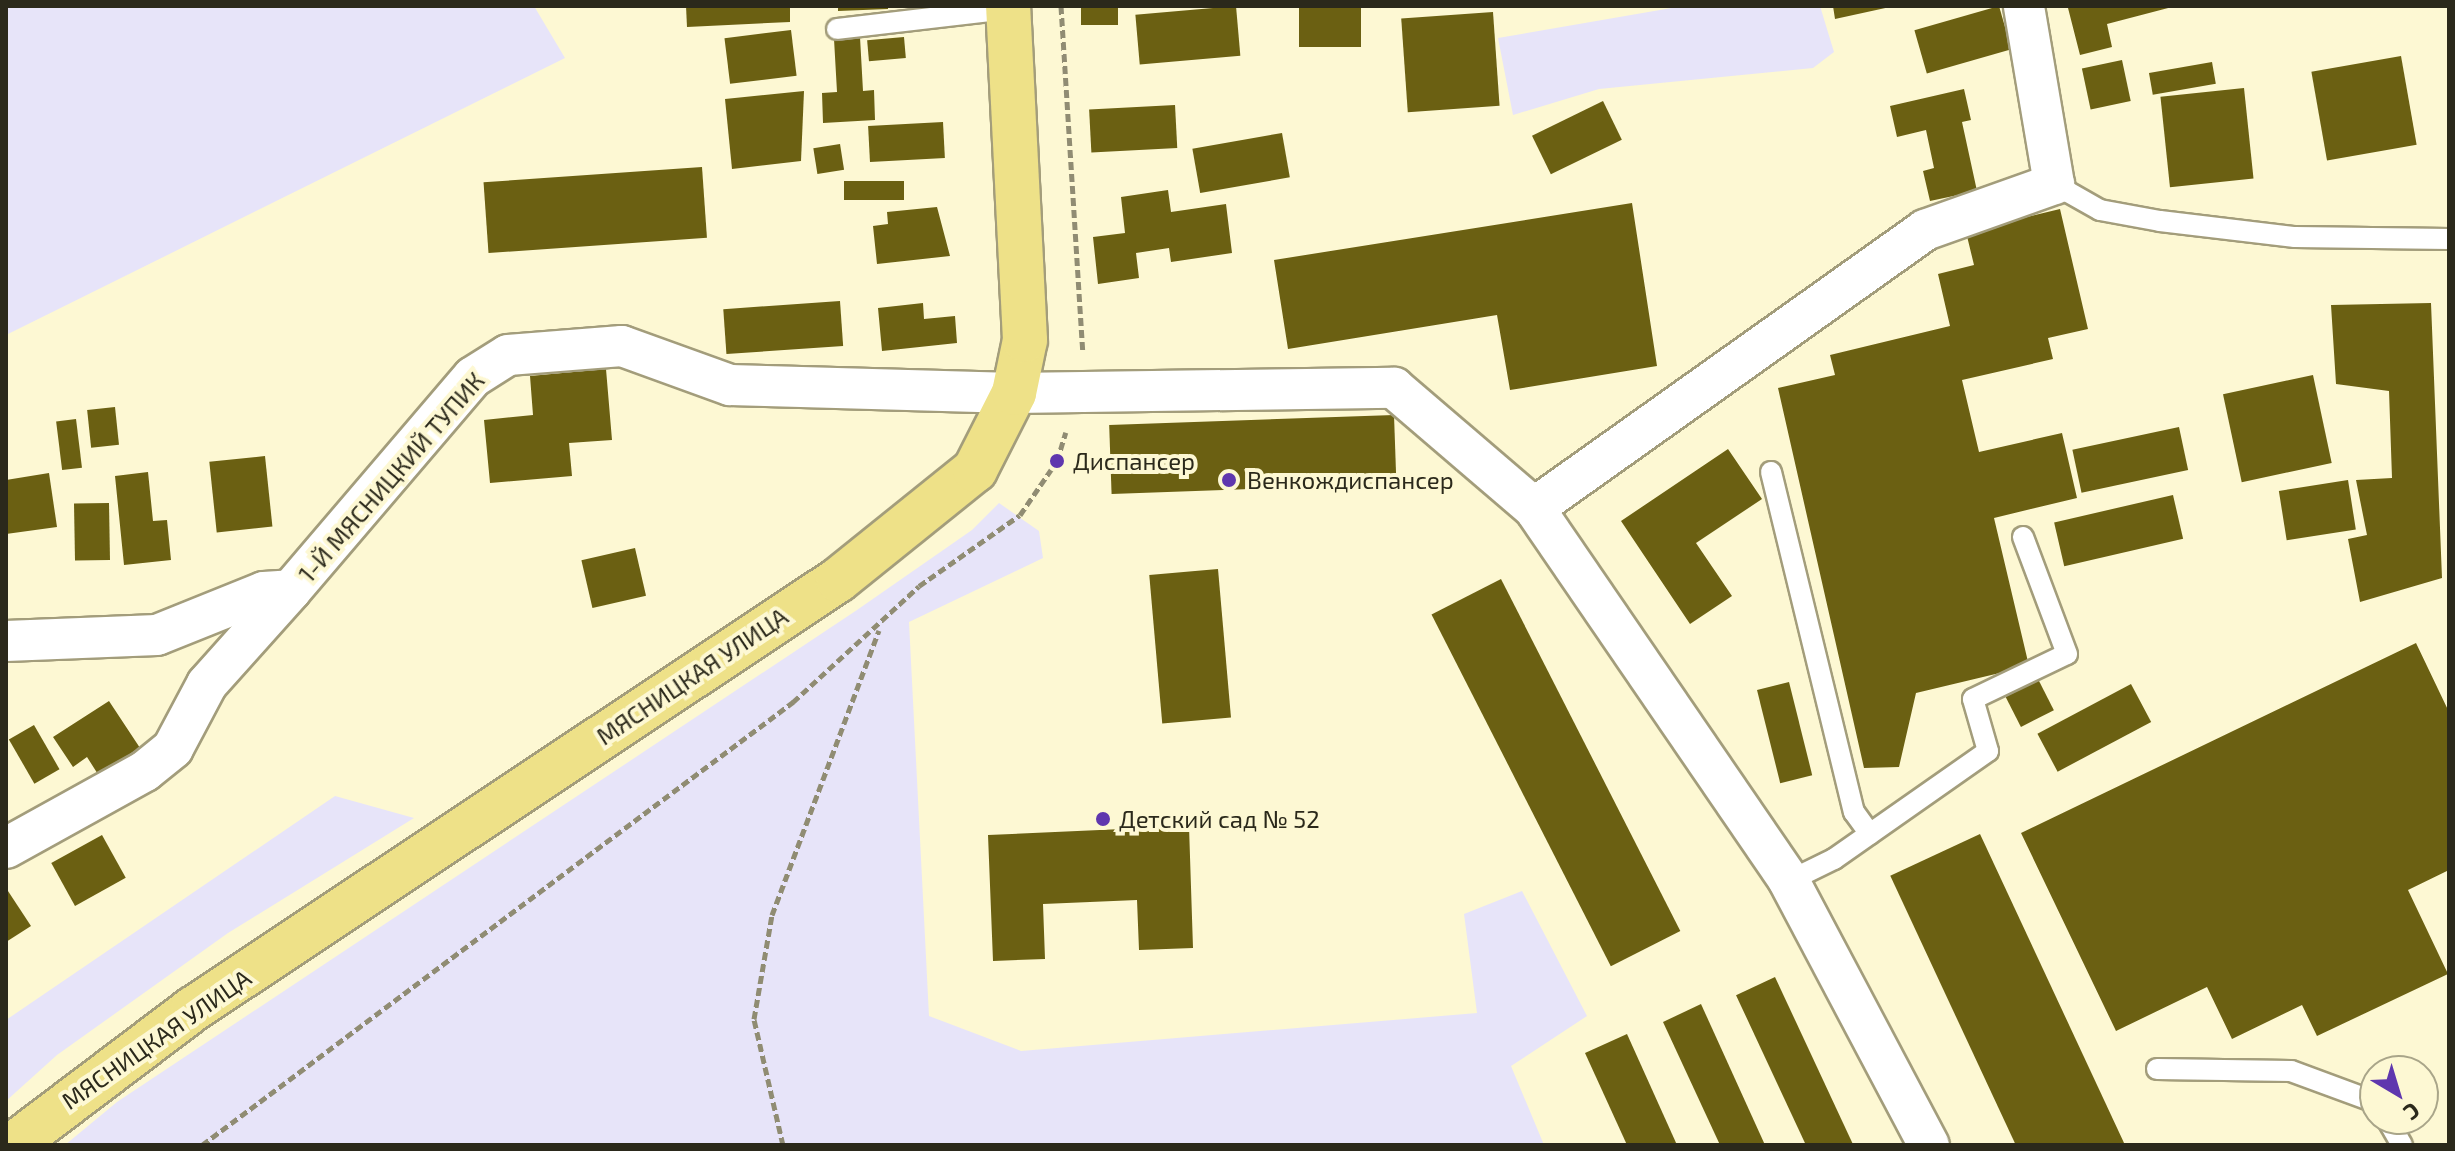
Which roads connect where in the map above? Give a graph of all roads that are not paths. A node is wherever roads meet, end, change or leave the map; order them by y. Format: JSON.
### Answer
{"nodes":[{"id":1,"x":2024,"y":6,"type":"edge"},
{"id":2,"x":1008,"y":8,"type":"edge"},
{"id":3,"x":837,"y":29,"type":"dead end"},
{"id":4,"x":2054,"y":184,"type":"junction"},
{"id":5,"x":2449,"y":239,"type":"edge"},
{"id":6,"x":1014,"y":393,"type":"junction"},
{"id":7,"x":1771,"y":472,"type":"dead end"},
{"id":8,"x":1534,"y":508,"type":"junction"},
{"id":9,"x":2023,"y":537,"type":"dead end"},
{"id":10,"x":291,"y":590,"type":"junction"},
{"id":11,"x":6,"y":641,"type":"edge"},
{"id":12,"x":1870,"y":834,"type":"junction"},
{"id":13,"x":6,"y":848,"type":"edge"},
{"id":14,"x":1789,"y":881,"type":"junction"},
{"id":15,"x":2157,"y":1069,"type":"dead end"},
{"id":16,"x":2359,"y":1096,"type":"edge"},
{"id":17,"x":13,"y":1145,"type":"edge"},
{"id":18,"x":1929,"y":1145,"type":"edge"}],
"edges":[{"from":1,"to":4,"type":"street"},
{"from":2,"to":3,"type":"lane"},
{"from":2,"to":6,"type":"main road","name":"МЯСНИЦКАЯ УЛИЦА"},
{"from":4,"to":5,"type":"lane"},
{"from":4,"to":8,"type":"street"},
{"from":6,"to":8,"type":"street","name":"1-Й МЯСНИЦКИЙ ТУПИК"},
{"from":6,"to":10,"type":"street","name":"1-Й МЯСНИЦКИЙ ТУПИК"},
{"from":6,"to":17,"type":"main road","name":"МЯСНИЦКАЯ УЛИЦА"},
{"from":7,"to":12,"type":"lane"},
{"from":8,"to":14,"type":"street","name":"1-Й МЯСНИЦКИЙ ТУПИК"},
{"from":9,"to":12,"type":"lane"},
{"from":10,"to":11,"type":"street","name":"1-Й МЯСНИЦКИЙ ТУПИК"},
{"from":10,"to":13,"type":"street"},
{"from":12,"to":14,"type":"lane"},
{"from":14,"to":18,"type":"street","name":"1-Й МЯСНИЦКИЙ ТУПИК"},
{"from":15,"to":16,"type":"lane"}]}
